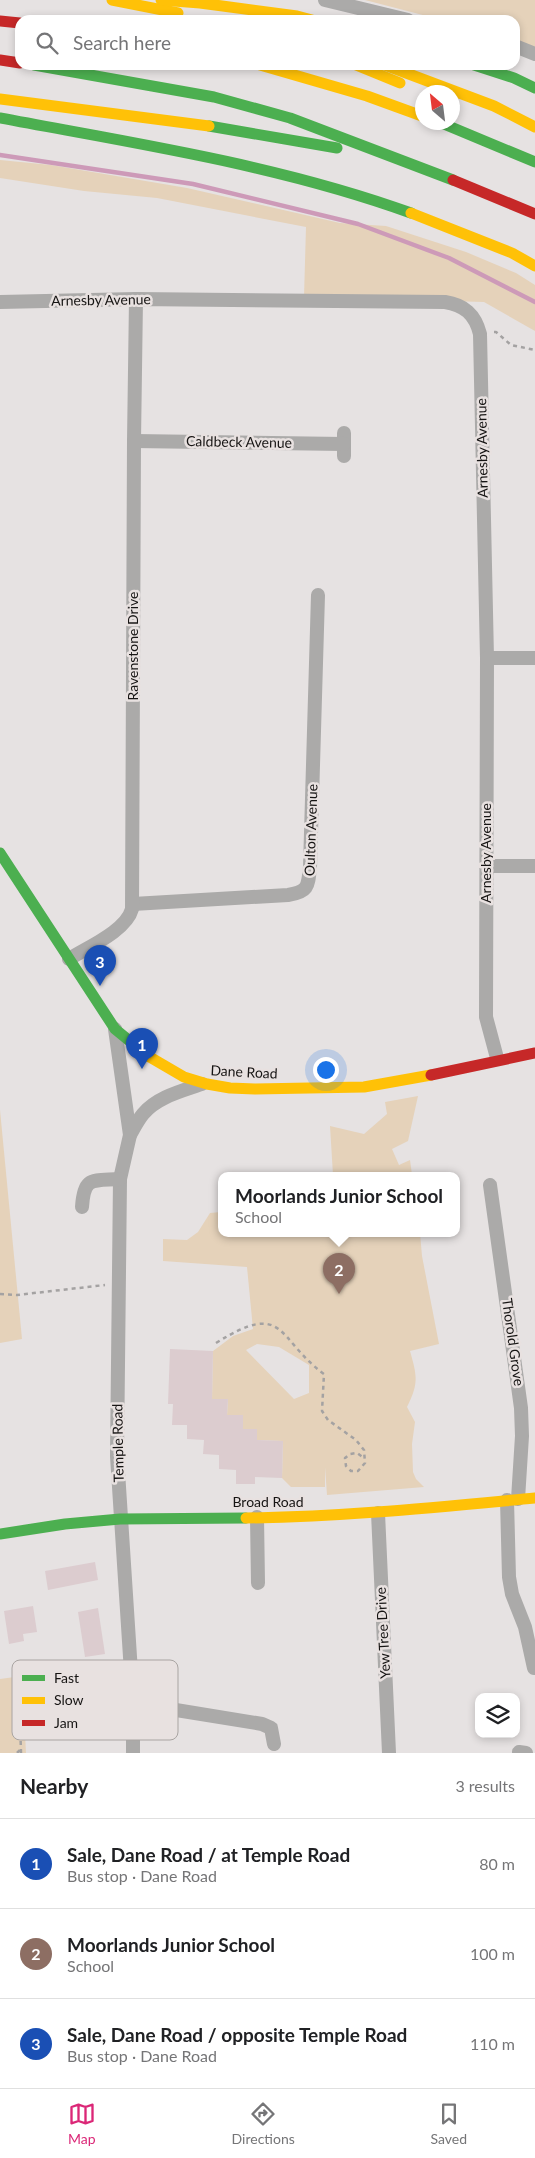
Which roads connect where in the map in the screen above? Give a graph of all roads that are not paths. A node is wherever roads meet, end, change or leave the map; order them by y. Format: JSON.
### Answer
{"nodes":[{"id":1,"x":112,"y":0,"type":"edge"},
{"id":2,"x":161,"y":0,"type":"edge"},
{"id":3,"x":325,"y":0,"type":"edge"},
{"id":4,"x":187,"y":14,"type":"dead end"},
{"id":5,"x":290,"y":15,"type":"edge"},
{"id":6,"x":387,"y":15,"type":"edge"},
{"id":7,"x":0,"y":21,"type":"edge"},
{"id":8,"x":15,"y":22,"type":"edge"},
{"id":9,"x":520,"y":48,"type":"edge"},
{"id":10,"x":535,"y":54,"type":"edge"},
{"id":11,"x":0,"y":60,"type":"edge"},
{"id":12,"x":15,"y":62,"type":"edge"},
{"id":13,"x":62,"y":70,"type":"edge"},
{"id":14,"x":277,"y":70,"type":"edge"},
{"id":15,"x":368,"y":70,"type":"edge"},
{"id":16,"x":399,"y":70,"type":"edge"},
{"id":17,"x":489,"y":70,"type":"edge"},
{"id":18,"x":535,"y":88,"type":"edge"},
{"id":19,"x":415,"y":89,"type":"dead end"},
{"id":20,"x":0,"y":99,"type":"edge"},
{"id":21,"x":415,"y":113,"type":"edge"},
{"id":22,"x":0,"y":118,"type":"edge"},
{"id":23,"x":535,"y":127,"type":"edge"},
{"id":24,"x":460,"y":130,"type":"edge"},
{"id":25,"x":407,"y":161,"type":"junction"},
{"id":26,"x":535,"y":162,"type":"edge"},
{"id":27,"x":535,"y":214,"type":"edge"},
{"id":28,"x":535,"y":266,"type":"edge"},
{"id":29,"x":136,"y":299,"type":"junction"},
{"id":30,"x":0,"y":302,"type":"edge"},
{"id":31,"x":134,"y":441,"type":"junction"},
{"id":32,"x":344,"y":445,"type":"dead end"},
{"id":33,"x":318,"y":595,"type":"dead end"},
{"id":34,"x":487,"y":658,"type":"junction"},
{"id":35,"x":535,"y":658,"type":"edge"},
{"id":36,"x":0,"y":853,"type":"edge"},
{"id":37,"x":486,"y":866,"type":"junction"},
{"id":38,"x":535,"y":866,"type":"edge"},
{"id":39,"x":12,"y":872,"type":"junction"},
{"id":40,"x":0,"y":880,"type":"edge"},
{"id":41,"x":133,"y":904,"type":"junction"},
{"id":42,"x":69,"y":959,"type":"junction"},
{"id":43,"x":115,"y":1029,"type":"junction"},
{"id":44,"x":535,"y":1053,"type":"edge"},
{"id":45,"x":497,"y":1058,"type":"junction"},
{"id":46,"x":202,"y":1084,"type":"junction"},
{"id":47,"x":130,"y":1135,"type":"junction"},
{"id":48,"x":120,"y":1179,"type":"junction"},
{"id":49,"x":490,"y":1185,"type":"dead end"},
{"id":50,"x":82,"y":1208,"type":"dead end"},
{"id":51,"x":535,"y":1498,"type":"edge"},
{"id":52,"x":513,"y":1500,"type":"junction"},
{"id":53,"x":378,"y":1513,"type":"junction"},
{"id":54,"x":257,"y":1517,"type":"junction"},
{"id":55,"x":120,"y":1519,"type":"junction"},
{"id":56,"x":0,"y":1534,"type":"edge"},
{"id":57,"x":258,"y":1583,"type":"dead end"},
{"id":58,"x":129,"y":1660,"type":"edge"},
{"id":59,"x":534,"y":1668,"type":"edge"},
{"id":60,"x":178,"y":1710,"type":"edge"},
{"id":61,"x":133,"y":1740,"type":"edge"},
{"id":62,"x":274,"y":1744,"type":"dead end"},
{"id":63,"x":520,"y":1752,"type":"edge"},
{"id":64,"x":133,"y":1753,"type":"edge"},
{"id":65,"x":389,"y":1753,"type":"edge"},
{"id":66,"x":398,"y":1753,"type":"edge"},
{"id":67,"x":526,"y":1753,"type":"edge"}],
"edges":[{"from":1,"to":4,"type":"main road"},
{"from":2,"to":5,"type":"main road"},
{"from":3,"to":6,"type":"street"},
{"from":7,"to":8,"type":"main road"},
{"from":9,"to":10,"type":"street"},
{"from":11,"to":12,"type":"main road"},
{"from":13,"to":25,"type":"main road"},
{"from":14,"to":21,"type":"main road"},
{"from":15,"to":19,"type":"main road"},
{"from":16,"to":23,"type":"main road"},
{"from":17,"to":18,"type":"main road"},
{"from":20,"to":25,"type":"main road"},
{"from":22,"to":28,"type":"main road"},
{"from":24,"to":26,"type":"main road"},
{"from":25,"to":27,"type":"main road"},
{"from":29,"to":30,"type":"street","name":"Arnesby Avenue"},
{"from":29,"to":31,"type":"street","name":"Ravenstone Drive"},
{"from":29,"to":34,"type":"street","name":"Arnesby Avenue"},
{"from":31,"to":32,"type":"street","name":"Caldbeck Avenue"},
{"from":31,"to":41,"type":"street","name":"Ravenstone Drive"},
{"from":33,"to":41,"type":"street","name":"Oulton Avenue"},
{"from":34,"to":35,"type":"street"},
{"from":34,"to":37,"type":"street","name":"Arnesby Avenue"},
{"from":36,"to":39,"type":"main road","name":"Dane Road"},
{"from":37,"to":38,"type":"street"},
{"from":37,"to":45,"type":"street","name":"Arnesby Avenue"},
{"from":39,"to":40,"type":"street"},
{"from":39,"to":42,"type":"main road","name":"Dane Road"},
{"from":41,"to":42,"type":"street","name":"Ravenstone Drive"},
{"from":42,"to":43,"type":"main road","name":"Dane Road"},
{"from":43,"to":46,"type":"main road","name":"Dane Road"},
{"from":43,"to":47,"type":"street","name":"Temple Road"},
{"from":44,"to":45,"type":"main road","name":"Dane Road"},
{"from":45,"to":46,"type":"main road","name":"Dane Road"},
{"from":46,"to":47,"type":"street","name":"Temple Road"},
{"from":47,"to":48,"type":"street","name":"Temple Road"},
{"from":48,"to":50,"type":"street"},
{"from":48,"to":55,"type":"street","name":"Temple Road"},
{"from":49,"to":52,"type":"street","name":"Thorold Grove"},
{"from":51,"to":52,"type":"main road","name":"Broad Road"},
{"from":52,"to":53,"type":"main road","name":"Broad Road"},
{"from":52,"to":59,"type":"street","name":"Thorold Grove"},
{"from":53,"to":54,"type":"main road","name":"Broad Road"},
{"from":53,"to":65,"type":"street","name":"Yew Tree Drive"},
{"from":54,"to":55,"type":"main road","name":"Broad Road"},
{"from":54,"to":57,"type":"street"},
{"from":55,"to":56,"type":"main road","name":"Broad Road"},
{"from":55,"to":58,"type":"street","name":"Temple Road"},
{"from":60,"to":62,"type":"street"},
{"from":61,"to":64,"type":"street","name":"Temple Road"},
{"from":63,"to":67,"type":"street"},
{"from":65,"to":66,"type":"street","name":"Yew Tree Drive"}]}
